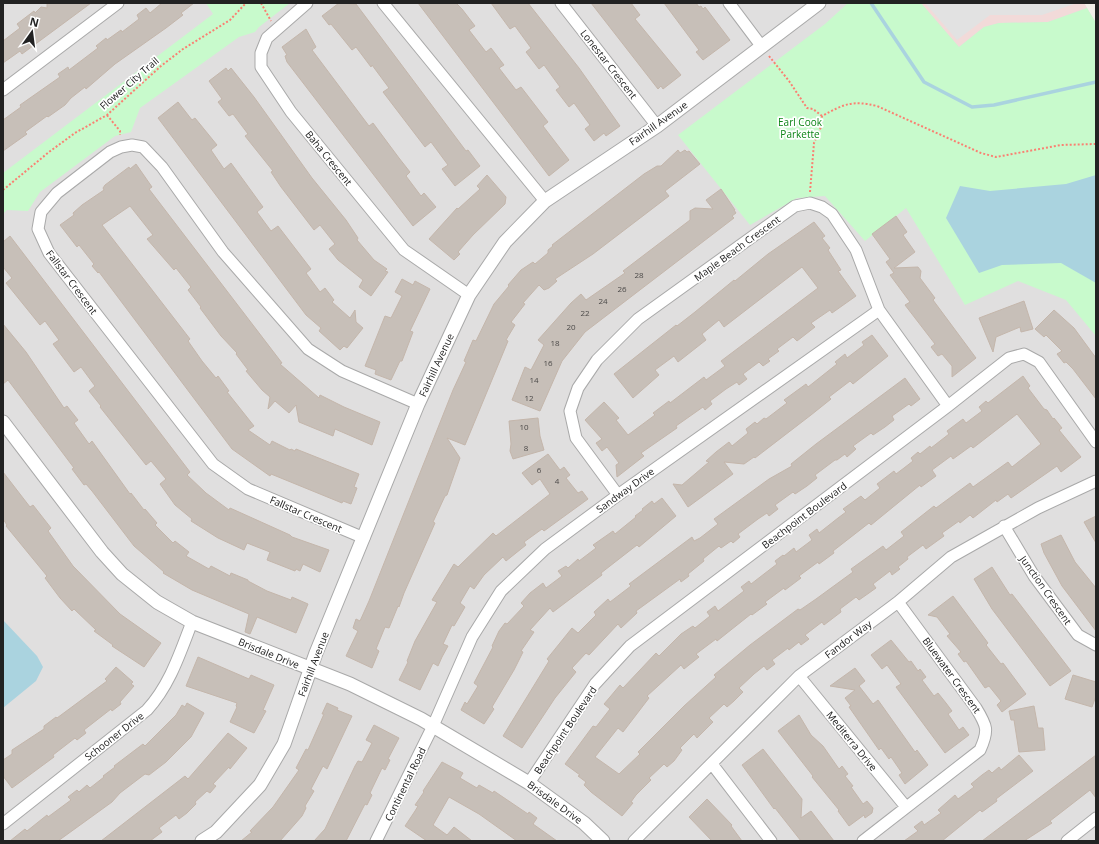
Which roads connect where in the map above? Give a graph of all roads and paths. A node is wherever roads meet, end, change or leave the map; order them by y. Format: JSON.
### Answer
{"nodes":[{"id":1,"x":118,"y":3,"type":"edge"},
{"id":2,"x":246,"y":3,"type":"edge"},
{"id":3,"x":261,"y":3,"type":"edge"},
{"id":4,"x":307,"y":3,"type":"edge"},
{"id":5,"x":383,"y":3,"type":"edge"},
{"id":6,"x":561,"y":3,"type":"edge"},
{"id":7,"x":729,"y":3,"type":"edge"},
{"id":8,"x":819,"y":3,"type":"edge"},
{"id":9,"x":276,"y":29,"type":"junction"},
{"id":10,"x":762,"y":47,"type":"junction"},
{"id":11,"x":3,"y":90,"type":"edge"},
{"id":12,"x":106,"y":115,"type":"junction"},
{"id":13,"x":822,"y":116,"type":"junction"},
{"id":14,"x":657,"y":126,"type":"junction"},
{"id":15,"x":1096,"y":144,"type":"edge"},
{"id":16,"x":121,"y":147,"type":"junction"},
{"id":17,"x":3,"y":190,"type":"edge"},
{"id":18,"x":545,"y":201,"type":"junction"},
{"id":19,"x":810,"y":203,"type":"junction"},
{"id":20,"x":469,"y":295,"type":"junction"},
{"id":21,"x":879,"y":310,"type":"junction"},
{"id":22,"x":418,"y":404,"type":"junction"},
{"id":23,"x":948,"y":406,"type":"junction"},
{"id":24,"x":3,"y":422,"type":"edge"},
{"id":25,"x":1096,"y":442,"type":"edge"},
{"id":26,"x":1096,"y":481,"type":"edge"},
{"id":27,"x":618,"y":495,"type":"junction"},
{"id":28,"x":1004,"y":526,"type":"junction"},
{"id":29,"x":364,"y":538,"type":"junction"},
{"id":30,"x":898,"y":602,"type":"junction"},
{"id":31,"x":192,"y":622,"type":"junction"},
{"id":32,"x":1096,"y":646,"type":"edge"},
{"id":33,"x":310,"y":669,"type":"junction"},
{"id":34,"x":799,"y":676,"type":"junction"},
{"id":35,"x":433,"y":726,"type":"junction"},
{"id":36,"x":712,"y":764,"type":"junction"},
{"id":37,"x":529,"y":783,"type":"junction"},
{"id":38,"x":906,"y":807,"type":"junction"},
{"id":39,"x":1096,"y":818,"type":"edge"},
{"id":40,"x":3,"y":824,"type":"edge"},
{"id":41,"x":381,"y":839,"type":"edge"},
{"id":42,"x":202,"y":841,"type":"edge"},
{"id":43,"x":603,"y":841,"type":"edge"},
{"id":44,"x":634,"y":841,"type":"edge"},
{"id":45,"x":770,"y":841,"type":"edge"},
{"id":46,"x":863,"y":841,"type":"edge"},
{"id":47,"x":1067,"y":841,"type":"edge"}],
"edges":[{"from":1,"to":11,"type":"street"},
{"from":2,"to":12,"type":"path","name":"Flower City Trail"},
{"from":3,"to":9,"type":"path"},
{"from":4,"to":9,"type":"street","name":"Baha Crescent"},
{"from":5,"to":18,"type":"street"},
{"from":6,"to":14,"type":"street","name":"Lonestar Crescent"},
{"from":7,"to":10,"type":"street"},
{"from":8,"to":10,"type":"street","name":"Fairhill Avenue"},
{"from":9,"to":20,"type":"street","name":"Baha Crescent"},
{"from":10,"to":13,"type":"path"},
{"from":10,"to":14,"type":"street","name":"Fairhill Avenue"},
{"from":12,"to":16,"type":"path"},
{"from":12,"to":17,"type":"path","name":"Flower City Trail"},
{"from":13,"to":15,"type":"path"},
{"from":13,"to":19,"type":"path"},
{"from":14,"to":18,"type":"street","name":"Fairhill Avenue"},
{"from":16,"to":22,"type":"street","name":"Fallstar Crescent"},
{"from":16,"to":29,"type":"street","name":"Fallstar Crescent"},
{"from":18,"to":20,"type":"street","name":"Fairhill Avenue"},
{"from":19,"to":21,"type":"street"},
{"from":19,"to":27,"type":"street","name":"Maple Beach Crescent"},
{"from":20,"to":22,"type":"street","name":"Fairhill Avenue"},
{"from":21,"to":23,"type":"street"},
{"from":21,"to":27,"type":"street","name":"Sandway Drive"},
{"from":22,"to":29,"type":"street","name":"Fairhill Avenue"},
{"from":23,"to":25,"type":"street","name":"Beachpoint Boulevard"},
{"from":23,"to":37,"type":"street","name":"Beachpoint Boulevard"},
{"from":24,"to":31,"type":"street","name":"Brisdale Drive"},
{"from":26,"to":28,"type":"street","name":"Fandor Way"},
{"from":27,"to":35,"type":"street","name":"Sandway Drive"},
{"from":28,"to":30,"type":"street","name":"Fandor Way"},
{"from":28,"to":32,"type":"street","name":"Junction Crescent"},
{"from":29,"to":33,"type":"street","name":"Fairhill Avenue"},
{"from":30,"to":34,"type":"street","name":"Fandor Way"},
{"from":30,"to":38,"type":"street","name":"Bluewater Crescent"},
{"from":31,"to":33,"type":"street","name":"Brisdale Drive"},
{"from":31,"to":40,"type":"street","name":"Schooner Drive"},
{"from":33,"to":35,"type":"street","name":"Brisdale Drive"},
{"from":33,"to":42,"type":"street","name":"Fairhill Avenue"},
{"from":34,"to":36,"type":"street","name":"Fandor Way"},
{"from":34,"to":38,"type":"street","name":"Mediterra Drive"},
{"from":35,"to":37,"type":"street","name":"Brisdale Drive"},
{"from":35,"to":41,"type":"street","name":"Continental Road"},
{"from":36,"to":44,"type":"street","name":"Fandor Way"},
{"from":36,"to":45,"type":"street"},
{"from":37,"to":43,"type":"street","name":"Brisdale Drive"},
{"from":38,"to":46,"type":"street","name":"Bluewater Crescent"},
{"from":39,"to":47,"type":"street"}]}
